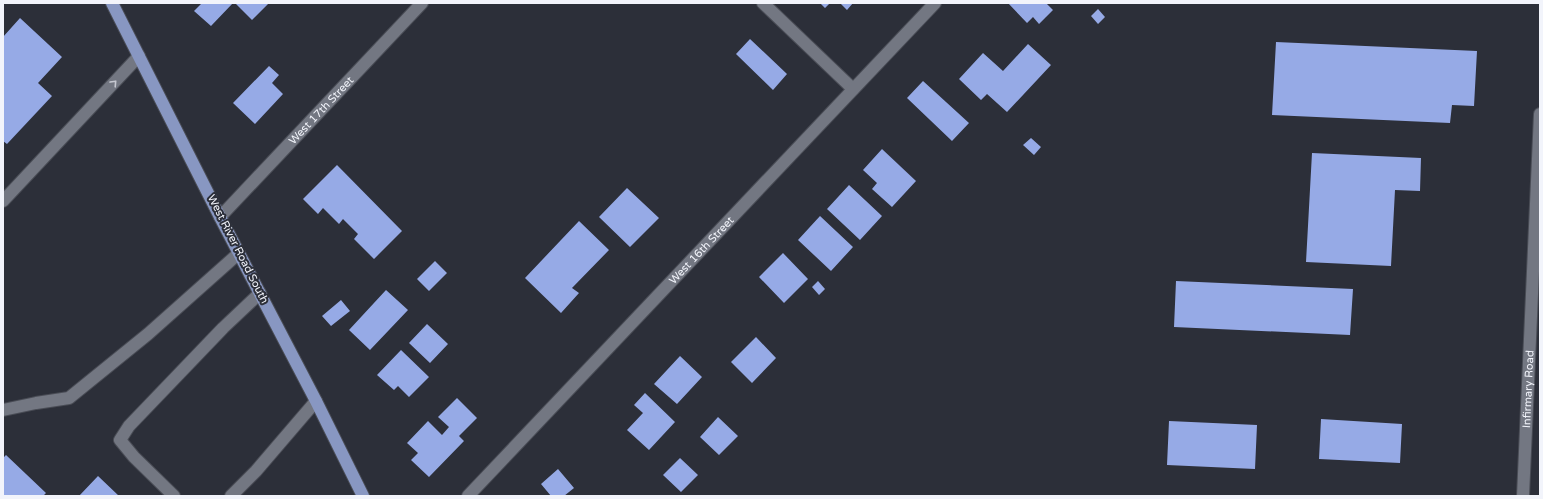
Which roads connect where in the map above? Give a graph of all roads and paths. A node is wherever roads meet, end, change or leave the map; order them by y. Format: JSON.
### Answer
{"nodes":[{"id":1,"x":112,"y":3,"type":"edge"},
{"id":2,"x":422,"y":3,"type":"edge"},
{"id":3,"x":763,"y":3,"type":"edge"},
{"id":4,"x":935,"y":3,"type":"edge"},
{"id":5,"x":139,"y":56,"type":"junction"},
{"id":6,"x":854,"y":89,"type":"junction"},
{"id":7,"x":1540,"y":114,"type":"edge"},
{"id":8,"x":3,"y":202,"type":"edge"},
{"id":9,"x":220,"y":217,"type":"junction"},
{"id":10,"x":239,"y":252,"type":"junction"},
{"id":11,"x":260,"y":293,"type":"junction"},
{"id":12,"x":316,"y":401,"type":"junction"},
{"id":13,"x":3,"y":410,"type":"edge"},
{"id":14,"x":174,"y":496,"type":"edge"},
{"id":15,"x":231,"y":496,"type":"edge"},
{"id":16,"x":363,"y":496,"type":"edge"},
{"id":17,"x":468,"y":496,"type":"edge"},
{"id":18,"x":1523,"y":496,"type":"edge"}],
"edges":[{"from":1,"to":5,"type":"main road","name":"West River Road South"},
{"from":2,"to":9,"type":"street","name":"West 17th Street"},
{"from":3,"to":6,"type":"street"},
{"from":4,"to":6,"type":"street","name":"West 16th Street"},
{"from":8,"to":5,"type":"street","one_way":true},
{"from":5,"to":9,"type":"main road","name":"West River Road South"},
{"from":6,"to":17,"type":"street","name":"West 16th Street"},
{"from":7,"to":18,"type":"street","name":"Infirmary Road"},
{"from":9,"to":10,"type":"main road","name":"West River Road South"},
{"from":10,"to":11,"type":"main road","name":"West River Road South"},
{"from":10,"to":13,"type":"street"},
{"from":11,"to":12,"type":"main road","name":"West River Road South"},
{"from":11,"to":14,"type":"street"},
{"from":12,"to":15,"type":"street"},
{"from":12,"to":16,"type":"main road","name":"West River Road South"}]}
